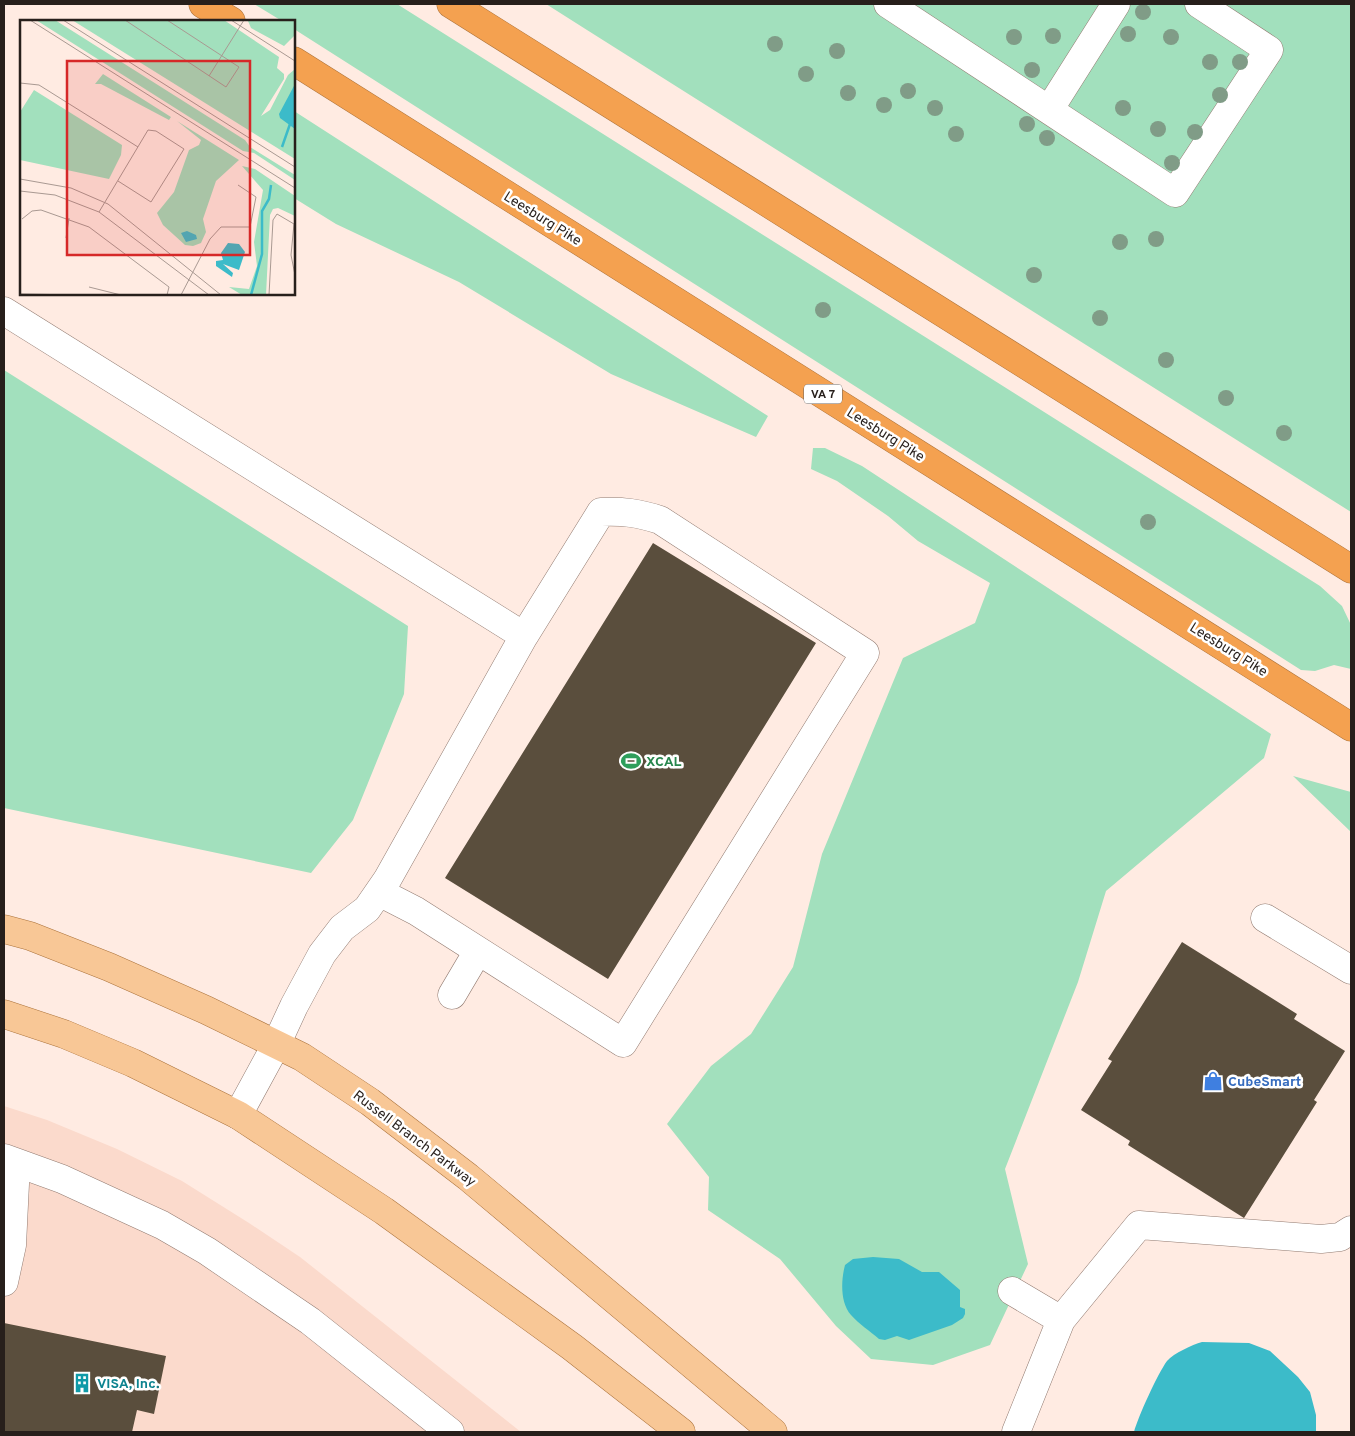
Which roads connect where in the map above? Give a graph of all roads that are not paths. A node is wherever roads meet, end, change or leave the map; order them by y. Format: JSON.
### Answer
{"nodes":[{"id":1,"x":203,"y":4,"type":"edge"},
{"id":2,"x":452,"y":4,"type":"edge"},
{"id":3,"x":888,"y":4,"type":"edge"},
{"id":4,"x":1116,"y":4,"type":"edge"},
{"id":5,"x":1199,"y":4,"type":"edge"},
{"id":6,"x":229,"y":20,"type":"edge"},
{"id":7,"x":295,"y":62,"type":"edge"},
{"id":8,"x":1049,"y":110,"type":"junction"},
{"id":9,"x":4,"y":311,"type":"edge"},
{"id":10,"x":1351,"y":569,"type":"edge"},
{"id":11,"x":524,"y":636,"type":"junction"},
{"id":12,"x":1351,"y":727,"type":"edge"},
{"id":13,"x":379,"y":892,"type":"junction"},
{"id":14,"x":1265,"y":918,"type":"dead end"},
{"id":15,"x":4,"y":929,"type":"edge"},
{"id":16,"x":478,"y":951,"type":"junction"},
{"id":17,"x":1351,"y":970,"type":"edge"},
{"id":18,"x":452,"y":994,"type":"dead end"},
{"id":19,"x":4,"y":1014,"type":"edge"},
{"id":20,"x":276,"y":1045,"type":"junction"},
{"id":21,"x":238,"y":1115,"type":"junction"},
{"id":22,"x":10,"y":1160,"type":"edge"},
{"id":23,"x":1351,"y":1230,"type":"edge"},
{"id":24,"x":4,"y":1282,"type":"edge"},
{"id":25,"x":1012,"y":1291,"type":"dead end"},
{"id":26,"x":1061,"y":1320,"type":"junction"},
{"id":27,"x":450,"y":1432,"type":"edge"},
{"id":28,"x":681,"y":1432,"type":"edge"},
{"id":29,"x":773,"y":1432,"type":"edge"},
{"id":30,"x":1016,"y":1432,"type":"edge"}],
"edges":[{"from":1,"to":6,"type":"highway"},
{"from":2,"to":10,"type":"highway"},
{"from":3,"to":8,"type":"lane"},
{"from":4,"to":8,"type":"lane"},
{"from":5,"to":8,"type":"lane"},
{"from":7,"to":12,"type":"highway","name":"Leesburg Pike","number":"VA 7"},
{"from":9,"to":11,"type":"lane"},
{"from":11,"to":13,"type":"lane"},
{"from":11,"to":16,"type":"lane"},
{"from":13,"to":16,"type":"lane"},
{"from":13,"to":20,"type":"lane"},
{"from":14,"to":17,"type":"lane"},
{"from":15,"to":20,"type":"main road","name":"Russell Branch Parkway"},
{"from":16,"to":18,"type":"lane"},
{"from":19,"to":21,"type":"main road"},
{"from":20,"to":21,"type":"lane"},
{"from":20,"to":29,"type":"main road","name":"Russell Branch Parkway"},
{"from":21,"to":28,"type":"main road"},
{"from":22,"to":24,"type":"lane"},
{"from":22,"to":27,"type":"lane"},
{"from":23,"to":26,"type":"lane"},
{"from":25,"to":26,"type":"lane"},
{"from":26,"to":30,"type":"lane"}]}
